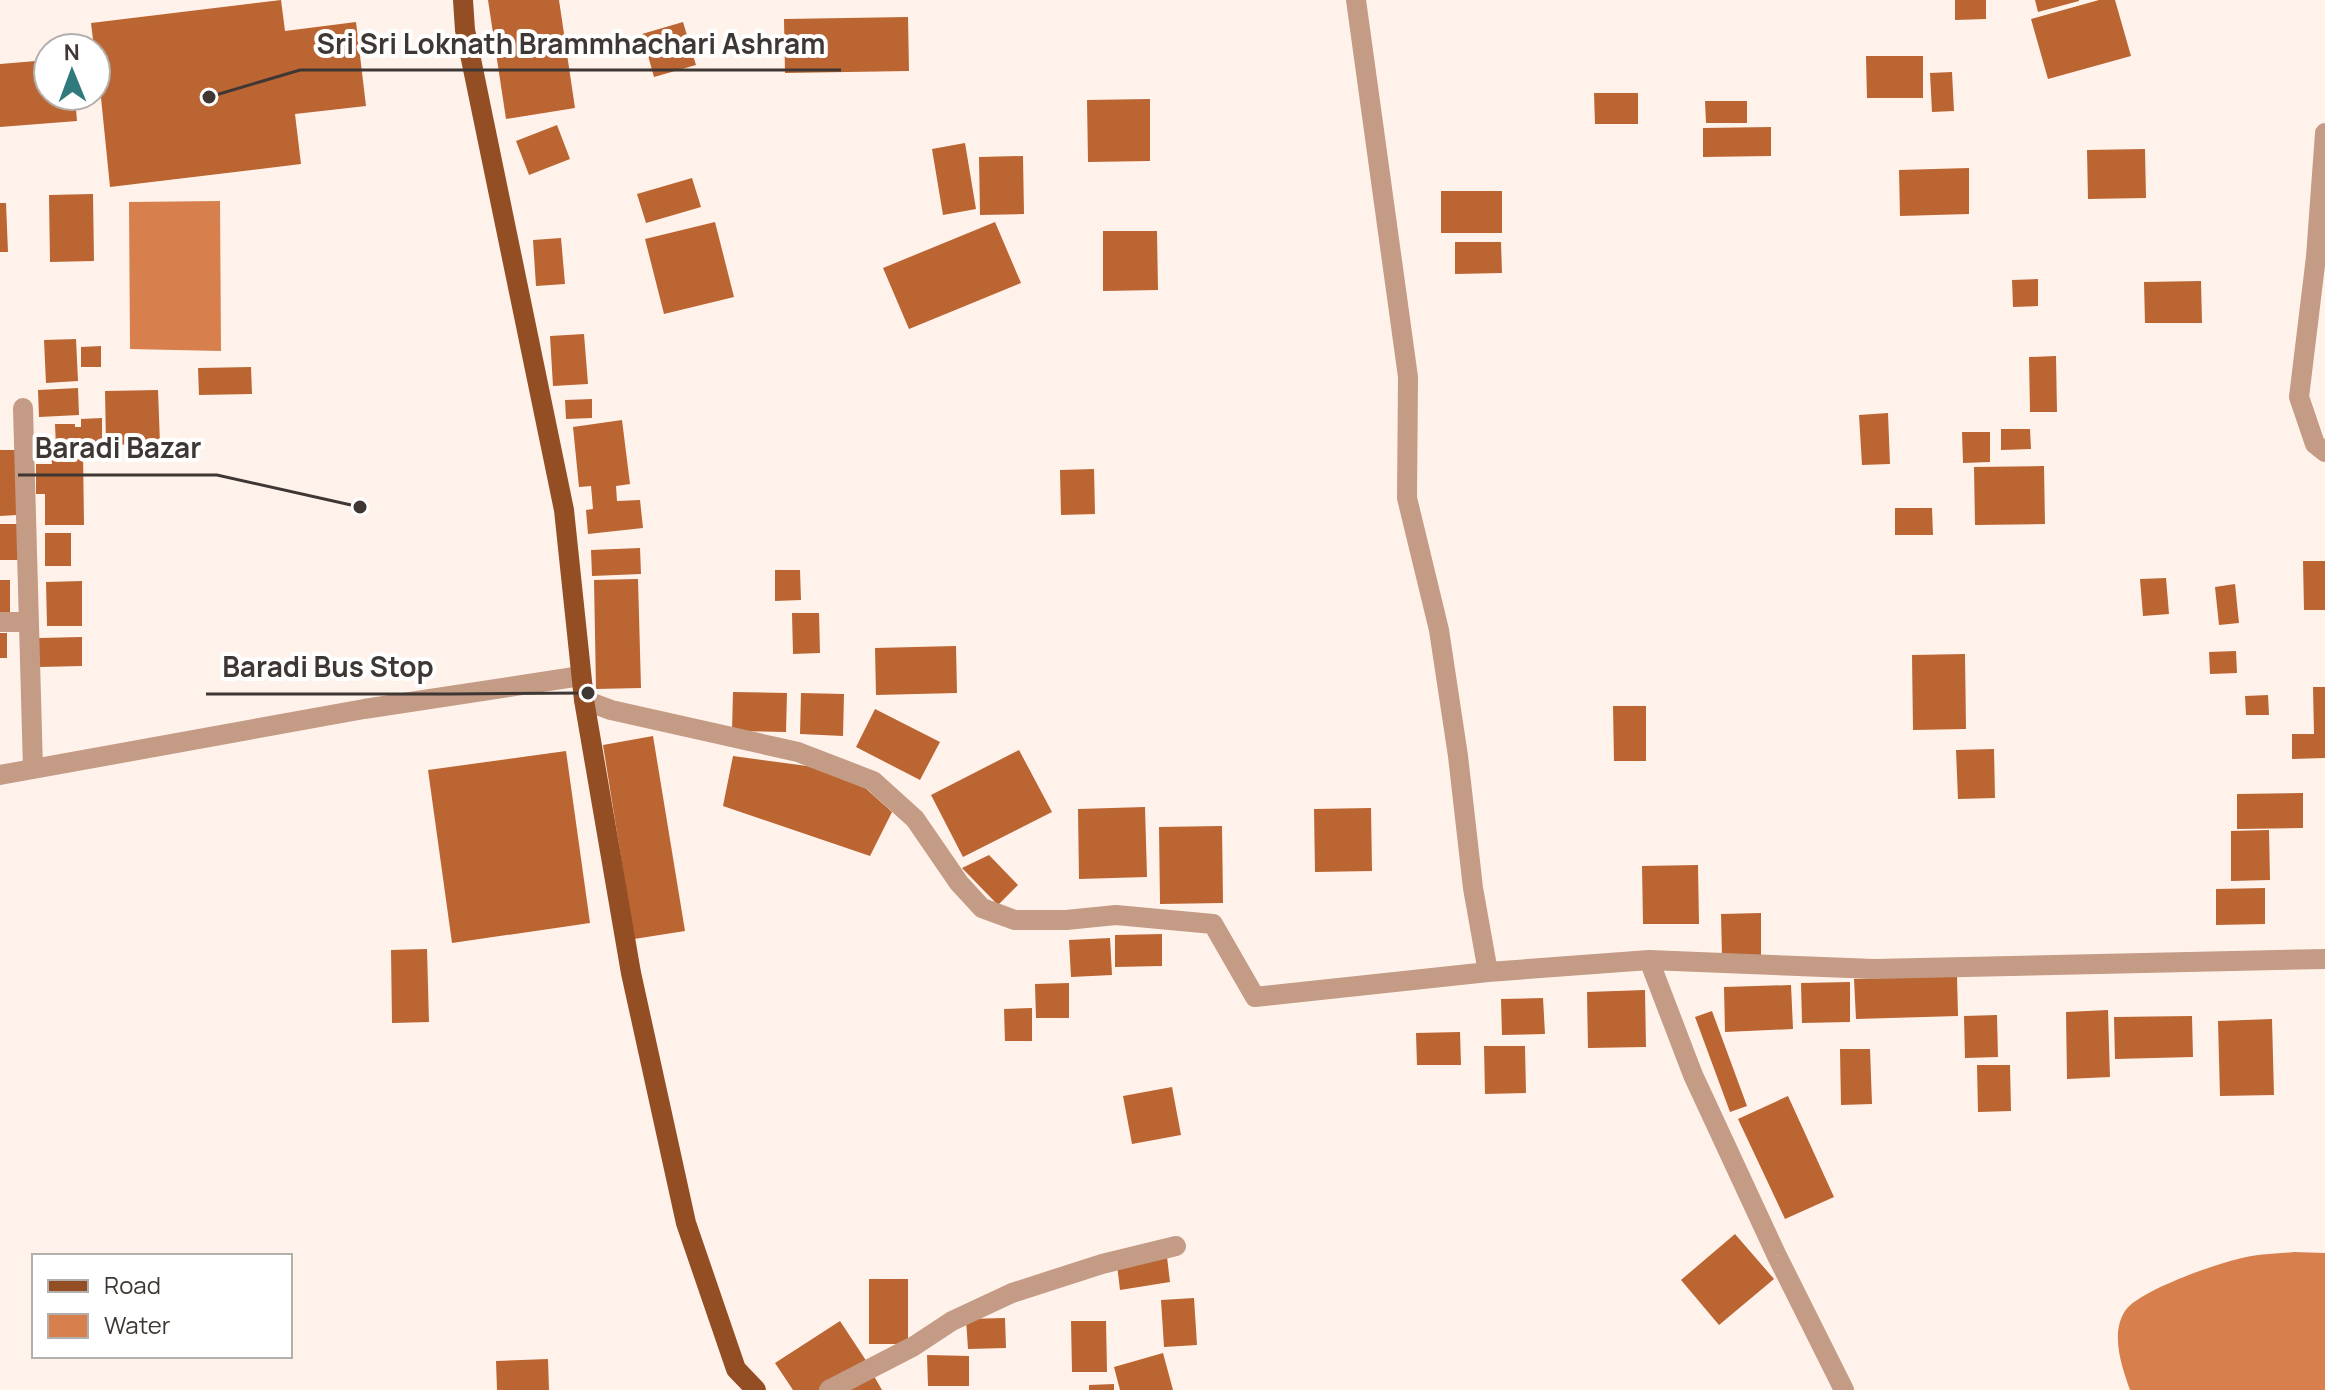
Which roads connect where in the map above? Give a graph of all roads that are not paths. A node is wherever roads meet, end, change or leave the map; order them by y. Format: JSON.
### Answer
{"nodes":[{"id":1,"x":463,"y":0,"type":"edge"},
{"id":2,"x":1356,"y":0,"type":"edge"},
{"id":3,"x":2325,"y":133,"type":"edge"},
{"id":4,"x":23,"y":408,"type":"dead end"},
{"id":5,"x":2325,"y":452,"type":"edge"},
{"id":6,"x":0,"y":622,"type":"edge"},
{"id":7,"x":28,"y":622,"type":"junction"},
{"id":8,"x":581,"y":676,"type":"junction"},
{"id":9,"x":584,"y":700,"type":"junction"},
{"id":10,"x":33,"y":769,"type":"junction"},
{"id":11,"x":0,"y":775,"type":"edge"},
{"id":12,"x":2325,"y":959,"type":"edge"},
{"id":13,"x":1649,"y":960,"type":"junction"},
{"id":14,"x":1488,"y":972,"type":"junction"},
{"id":15,"x":1176,"y":1246,"type":"dead end"},
{"id":16,"x":756,"y":1390,"type":"edge"},
{"id":17,"x":829,"y":1390,"type":"edge"},
{"id":18,"x":1844,"y":1390,"type":"edge"}],
"edges":[{"from":1,"to":8,"type":"main road"},
{"from":2,"to":14,"type":"street"},
{"from":3,"to":5,"type":"street"},
{"from":4,"to":7,"type":"street"},
{"from":6,"to":7,"type":"street"},
{"from":7,"to":10,"type":"street"},
{"from":8,"to":9,"type":"main road"},
{"from":8,"to":10,"type":"street"},
{"from":9,"to":14,"type":"street"},
{"from":9,"to":16,"type":"main road"},
{"from":10,"to":11,"type":"street"},
{"from":12,"to":13,"type":"street"},
{"from":13,"to":14,"type":"street"},
{"from":13,"to":18,"type":"street"},
{"from":15,"to":17,"type":"street"}]}
